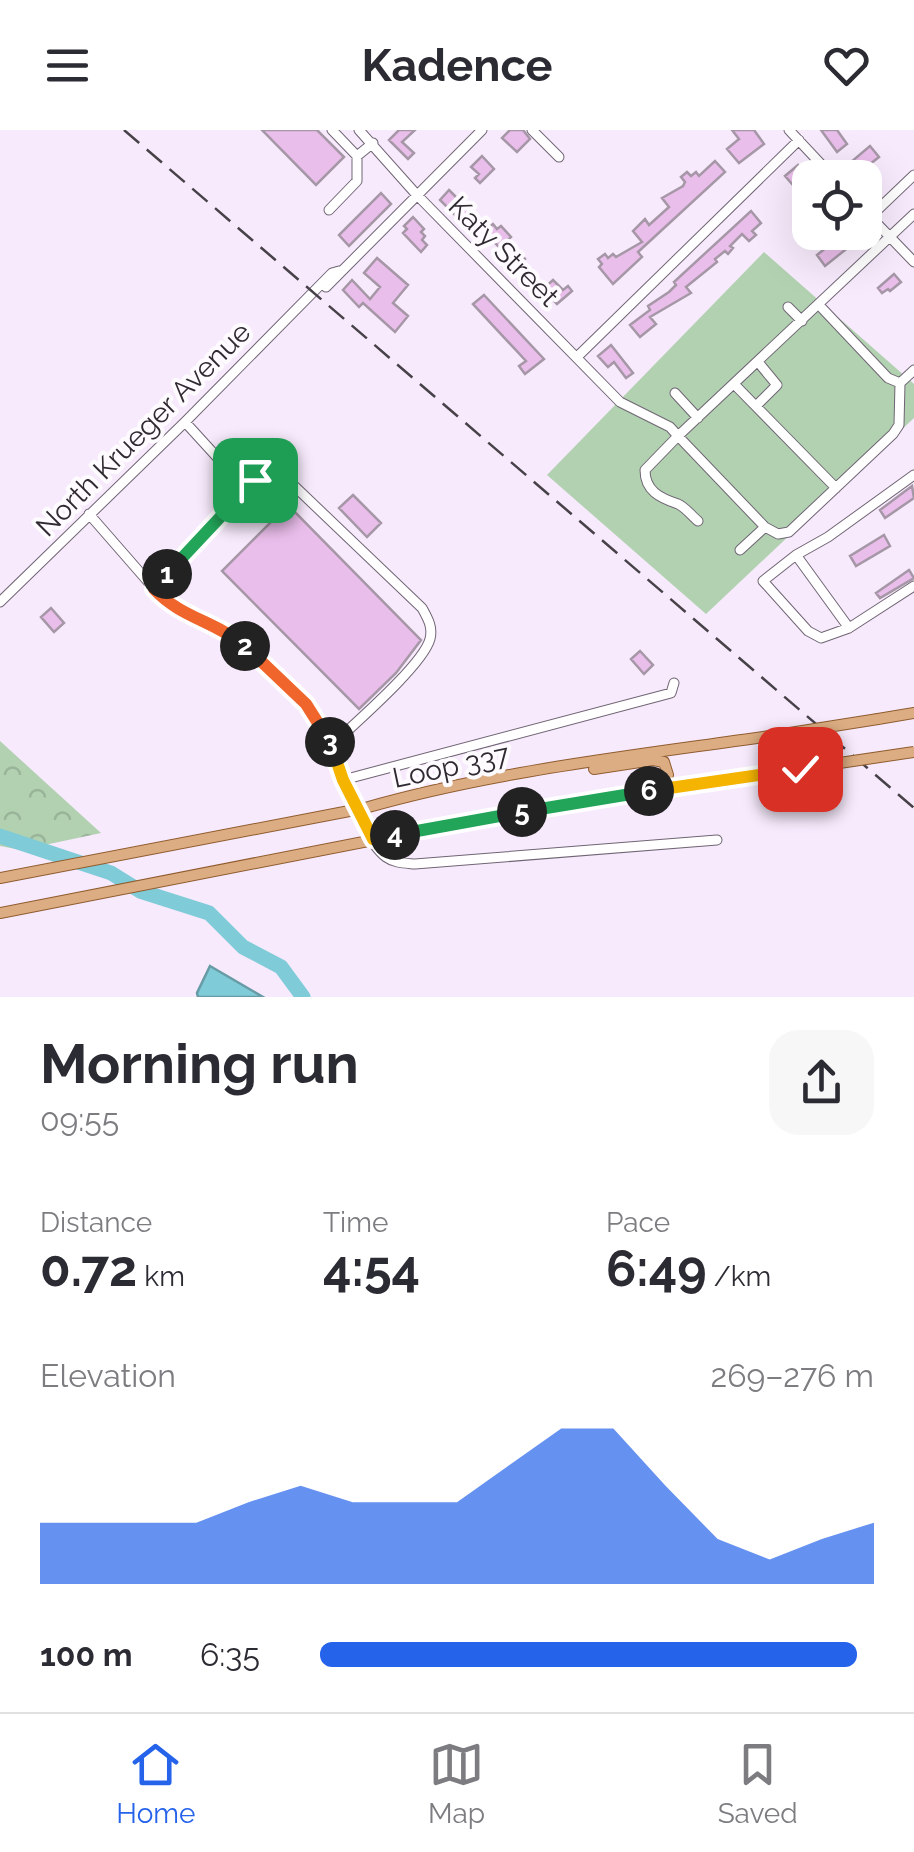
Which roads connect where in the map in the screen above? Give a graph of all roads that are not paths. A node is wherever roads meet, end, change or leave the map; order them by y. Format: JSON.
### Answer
{"nodes":[{"id":1,"x":332,"y":130,"type":"edge"},
{"id":2,"x":482,"y":130,"type":"edge"},
{"id":3,"x":532,"y":130,"type":"edge"},
{"id":4,"x":789,"y":130,"type":"edge"},
{"id":5,"x":364,"y":132,"type":"edge"},
{"id":6,"x":799,"y":140,"type":"junction"},
{"id":7,"x":373,"y":144,"type":"junction"},
{"id":8,"x":357,"y":156,"type":"junction"},
{"id":9,"x":559,"y":157,"type":"dead end"},
{"id":10,"x":817,"y":160,"type":"edge"},
{"id":11,"x":914,"y":174,"type":"edge"},
{"id":12,"x":416,"y":194,"type":"junction"},
{"id":13,"x":882,"y":202,"type":"edge"},
{"id":14,"x":329,"y":210,"type":"dead end"},
{"id":15,"x":914,"y":214,"type":"edge"},
{"id":16,"x":882,"y":228,"type":"edge"},
{"id":17,"x":890,"y":236,"type":"junction"},
{"id":18,"x":914,"y":262,"type":"edge"},
{"id":19,"x":819,"y":305,"type":"junction"},
{"id":20,"x":788,"y":307,"type":"dead end"},
{"id":21,"x":802,"y":322,"type":"junction"},
{"id":22,"x":576,"y":357,"type":"junction"},
{"id":23,"x":758,"y":362,"type":"junction"},
{"id":24,"x":914,"y":370,"type":"edge"},
{"id":25,"x":900,"y":383,"type":"junction"},
{"id":26,"x":734,"y":384,"type":"junction"},
{"id":27,"x":676,"y":393,"type":"dead end"},
{"id":28,"x":756,"y":406,"type":"junction"},
{"id":29,"x":698,"y":418,"type":"junction"},
{"id":30,"x":185,"y":422,"type":"junction"},
{"id":31,"x":678,"y":436,"type":"junction"},
{"id":32,"x":914,"y":475,"type":"edge"},
{"id":33,"x":836,"y":488,"type":"junction"},
{"id":34,"x":246,"y":489,"type":"junction"},
{"id":35,"x":90,"y":514,"type":"junction"},
{"id":36,"x":698,"y":522,"type":"dead end"},
{"id":37,"x":765,"y":528,"type":"junction"},
{"id":38,"x":740,"y":550,"type":"dead end"},
{"id":39,"x":796,"y":555,"type":"junction"},
{"id":40,"x":914,"y":586,"type":"edge"},
{"id":41,"x":154,"y":589,"type":"junction"},
{"id":42,"x":0,"y":602,"type":"edge"},
{"id":43,"x":850,"y":628,"type":"junction"},
{"id":44,"x":674,"y":682,"type":"dead end"},
{"id":45,"x":914,"y":713,"type":"edge"},
{"id":46,"x":331,"y":746,"type":"junction"},
{"id":47,"x":914,"y":752,"type":"edge"},
{"id":48,"x":343,"y":780,"type":"junction"},
{"id":49,"x":475,"y":783,"type":"junction"},
{"id":50,"x":357,"y":810,"type":"junction"},
{"id":51,"x":481,"y":820,"type":"junction"},
{"id":52,"x":373,"y":839,"type":"junction"},
{"id":53,"x":717,"y":840,"type":"dead end"},
{"id":54,"x":0,"y":878,"type":"edge"},
{"id":55,"x":0,"y":912,"type":"edge"}],
"edges":[{"from":1,"to":8,"type":"street"},
{"from":2,"to":12,"type":"street","name":"North Krueger Avenue"},
{"from":3,"to":9,"type":"street"},
{"from":4,"to":6,"type":"street"},
{"from":5,"to":7,"type":"street","name":"Katy Street"},
{"from":6,"to":10,"type":"street"},
{"from":6,"to":22,"type":"street"},
{"from":7,"to":8,"type":"street"},
{"from":7,"to":12,"type":"street","name":"Katy Street"},
{"from":8,"to":14,"type":"street"},
{"from":11,"to":13,"type":"street"},
{"from":12,"to":22,"type":"street","name":"Katy Street"},
{"from":12,"to":30,"type":"street","name":"North Krueger Avenue"},
{"from":15,"to":17,"type":"street"},
{"from":16,"to":17,"type":"street"},
{"from":17,"to":18,"type":"street"},
{"from":17,"to":19,"type":"street"},
{"from":19,"to":21,"type":"street"},
{"from":19,"to":25,"type":"street"},
{"from":20,"to":21,"type":"street"},
{"from":21,"to":23,"type":"street"},
{"from":22,"to":31,"type":"street","name":"Katy Street"},
{"from":23,"to":26,"type":"street"},
{"from":23,"to":28,"type":"street"},
{"from":24,"to":25,"type":"street"},
{"from":25,"to":33,"type":"street"},
{"from":26,"to":28,"type":"street"},
{"from":26,"to":29,"type":"street"},
{"from":27,"to":29,"type":"street"},
{"from":28,"to":33,"type":"street"},
{"from":29,"to":31,"type":"street"},
{"from":30,"to":34,"type":"street"},
{"from":30,"to":35,"type":"street","name":"North Krueger Avenue"},
{"from":31,"to":36,"type":"street"},
{"from":31,"to":37,"type":"street","name":"Katy Street"},
{"from":32,"to":39,"type":"street"},
{"from":33,"to":37,"type":"street"},
{"from":34,"to":41,"type":"street"},
{"from":34,"to":46,"type":"street"},
{"from":35,"to":41,"type":"street"},
{"from":35,"to":42,"type":"street","name":"North Krueger Avenue"},
{"from":37,"to":38,"type":"street"},
{"from":39,"to":43,"type":"street"},
{"from":39,"to":43,"type":"street"},
{"from":40,"to":43,"type":"street"},
{"from":41,"to":46,"type":"street"},
{"from":44,"to":48,"type":"street"},
{"from":45,"to":49,"type":"main road","name":"Loop 337","bridge":true},
{"from":46,"to":48,"type":"street"},
{"from":47,"to":51,"type":"main road","name":"Loop 337","bridge":true},
{"from":48,"to":50,"type":"street"},
{"from":49,"to":50,"type":"main road","name":"Loop 337"},
{"from":49,"to":51,"type":"main road"},
{"from":50,"to":52,"type":"street"},
{"from":50,"to":54,"type":"main road","name":"Loop 337"},
{"from":51,"to":52,"type":"main road","name":"Loop 337"},
{"from":52,"to":53,"type":"street"},
{"from":52,"to":55,"type":"main road","name":"Loop 337"}]}
